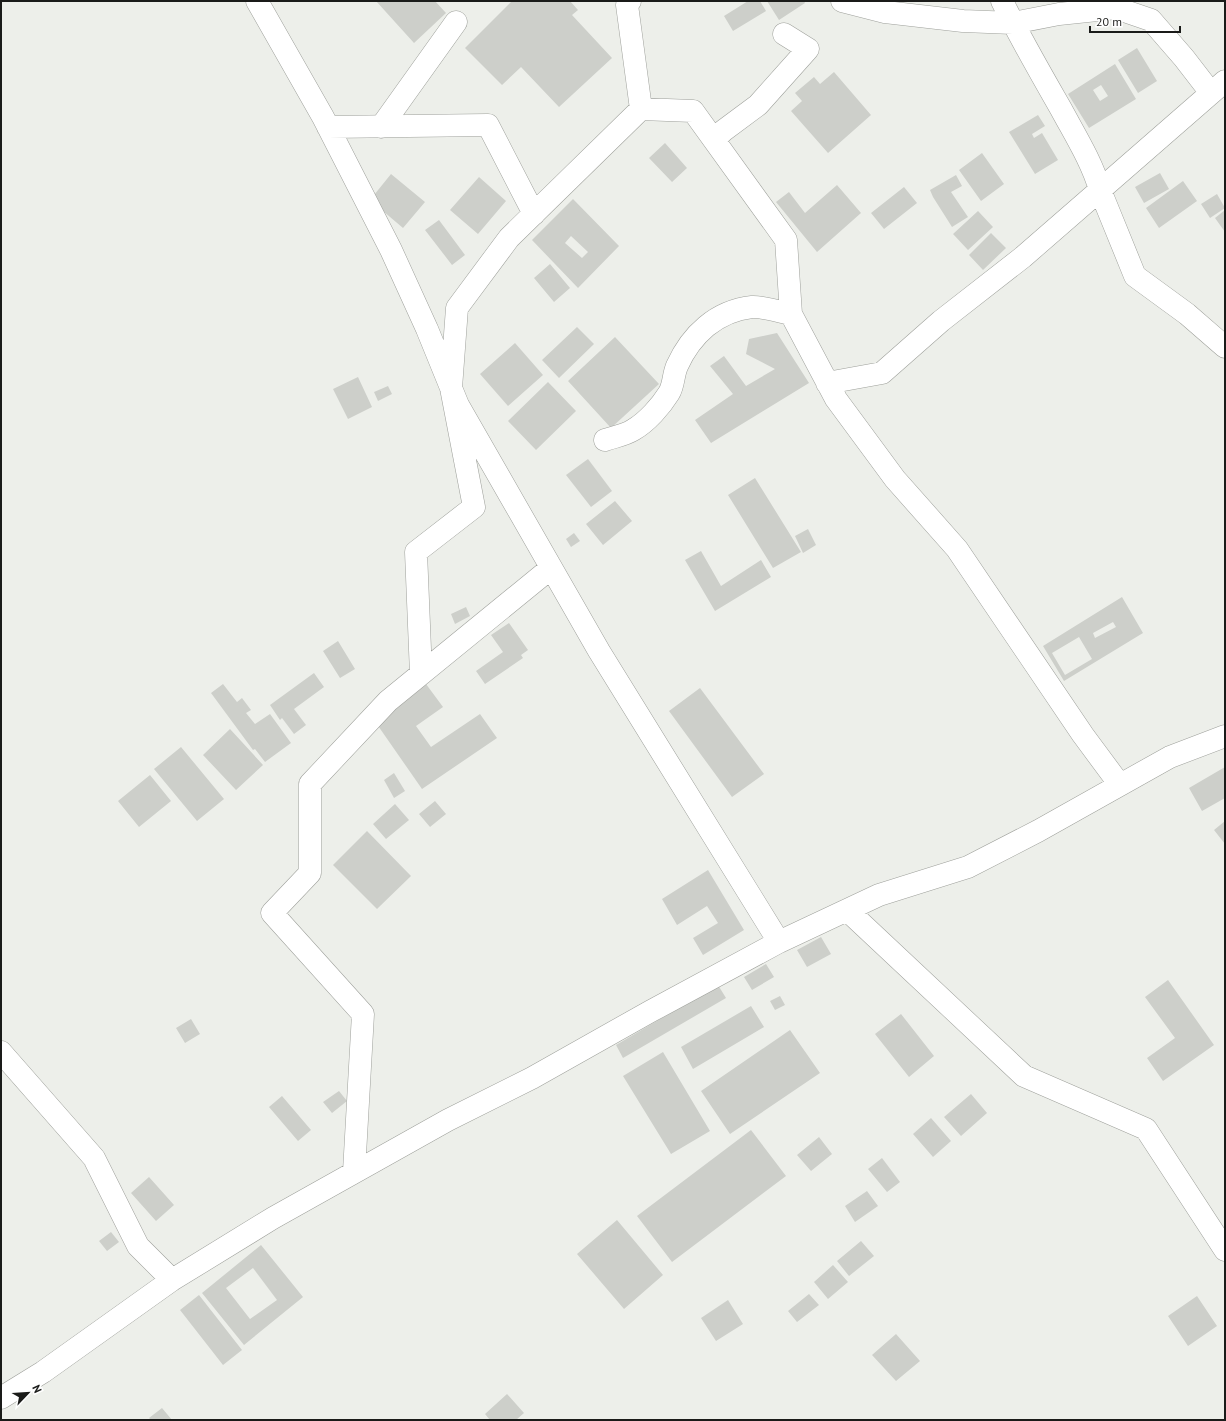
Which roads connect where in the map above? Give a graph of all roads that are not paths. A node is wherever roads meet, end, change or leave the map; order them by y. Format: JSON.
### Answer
{"nodes":[{"id":1,"x":257,"y":1,"type":"edge"},
{"id":2,"x":630,"y":1,"type":"edge"},
{"id":3,"x":842,"y":1,"type":"edge"},
{"id":4,"x":1002,"y":1,"type":"edge"},
{"id":5,"x":456,"y":22,"type":"dead end"},
{"id":6,"x":1013,"y":23,"type":"junction"},
{"id":7,"x":784,"y":34,"type":"dead end"},
{"id":8,"x":1218,"y":87,"type":"edge"},
{"id":9,"x":641,"y":109,"type":"junction"},
{"id":10,"x":381,"y":126,"type":"junction"},
{"id":11,"x":328,"y":127,"type":"junction"},
{"id":12,"x":714,"y":140,"type":"junction"},
{"id":13,"x":1100,"y":190,"type":"junction"},
{"id":14,"x":534,"y":214,"type":"junction"},
{"id":15,"x":791,"y":314,"type":"junction"},
{"id":16,"x":1225,"y":347,"type":"edge"},
{"id":17,"x":827,"y":383,"type":"junction"},
{"id":18,"x":451,"y":388,"type":"junction"},
{"id":19,"x":605,"y":440,"type":"dead end"},
{"id":20,"x":551,"y":568,"type":"junction"},
{"id":21,"x":422,"y":674,"type":"junction"},
{"id":22,"x":1225,"y":736,"type":"edge"},
{"id":23,"x":1120,"y":785,"type":"junction"},
{"id":24,"x":847,"y":910,"type":"junction"},
{"id":25,"x":779,"y":942,"type":"junction"},
{"id":26,"x":1,"y":1052,"type":"edge"},
{"id":27,"x":354,"y":1172,"type":"junction"},
{"id":28,"x":1225,"y":1250,"type":"edge"},
{"id":29,"x":172,"y":1280,"type":"junction"},
{"id":30,"x":1,"y":1398,"type":"edge"}],
"edges":[{"from":1,"to":11,"type":"street"},
{"from":2,"to":9,"type":"street"},
{"from":3,"to":6,"type":"street"},
{"from":4,"to":6,"type":"street"},
{"from":5,"to":10,"type":"street"},
{"from":6,"to":8,"type":"street"},
{"from":6,"to":13,"type":"street"},
{"from":7,"to":12,"type":"street"},
{"from":8,"to":13,"type":"street"},
{"from":9,"to":12,"type":"street"},
{"from":9,"to":14,"type":"street"},
{"from":10,"to":11,"type":"street"},
{"from":10,"to":14,"type":"street"},
{"from":11,"to":18,"type":"street"},
{"from":12,"to":15,"type":"street"},
{"from":13,"to":16,"type":"street"},
{"from":13,"to":17,"type":"street"},
{"from":14,"to":18,"type":"street"},
{"from":15,"to":17,"type":"street"},
{"from":15,"to":19,"type":"street"},
{"from":17,"to":23,"type":"street"},
{"from":18,"to":20,"type":"street"},
{"from":18,"to":21,"type":"street"},
{"from":20,"to":21,"type":"street"},
{"from":20,"to":25,"type":"street"},
{"from":21,"to":27,"type":"street"},
{"from":22,"to":23,"type":"street"},
{"from":23,"to":24,"type":"street"},
{"from":24,"to":25,"type":"street"},
{"from":24,"to":28,"type":"street"},
{"from":25,"to":27,"type":"street"},
{"from":26,"to":29,"type":"street"},
{"from":27,"to":29,"type":"street"},
{"from":29,"to":30,"type":"street"}]}
